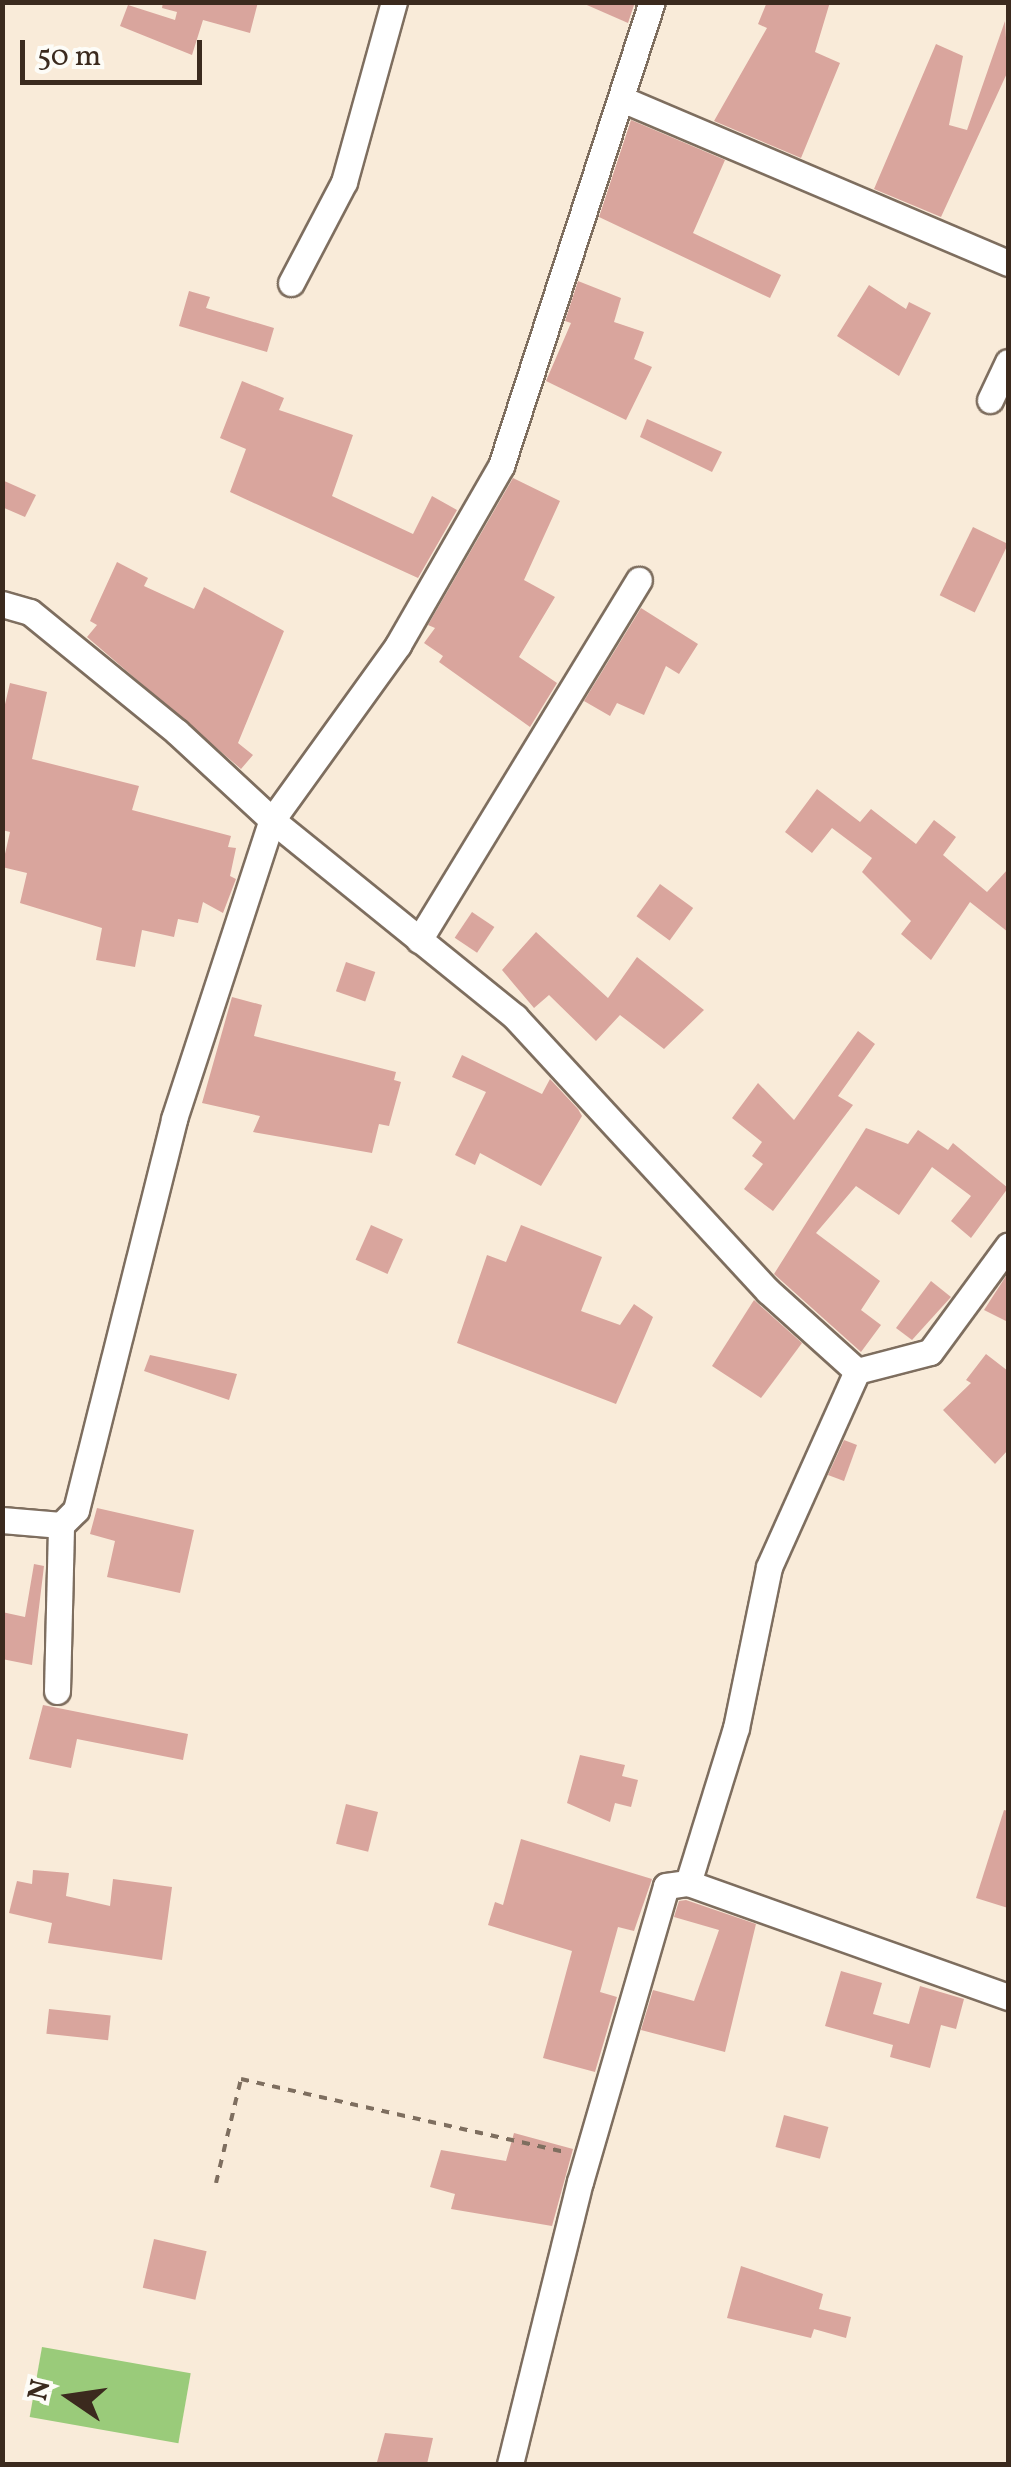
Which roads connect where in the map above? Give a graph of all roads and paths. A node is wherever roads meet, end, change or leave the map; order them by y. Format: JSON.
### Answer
{"nodes":[{"id":1,"x":394,"y":2,"type":"edge"},
{"id":2,"x":652,"y":2,"type":"edge"},
{"id":3,"x":624,"y":100,"type":"junction"},
{"id":4,"x":1008,"y":263,"type":"edge"},
{"id":5,"x":291,"y":283,"type":"dead end"},
{"id":6,"x":1008,"y":362,"type":"edge"},
{"id":7,"x":990,"y":400,"type":"dead end"},
{"id":8,"x":638,"y":580,"type":"dead end"},
{"id":9,"x":2,"y":604,"type":"edge"},
{"id":10,"x":272,"y":820,"type":"junction"},
{"id":11,"x":420,"y":940,"type":"junction"},
{"id":12,"x":1008,"y":1246,"type":"edge"},
{"id":13,"x":856,"y":1371,"type":"junction"},
{"id":14,"x":2,"y":1520,"type":"edge"},
{"id":15,"x":61,"y":1525,"type":"junction"},
{"id":16,"x":58,"y":1691,"type":"dead end"},
{"id":17,"x":688,"y":1884,"type":"junction"},
{"id":18,"x":1008,"y":1997,"type":"edge"},
{"id":19,"x":587,"y":2157,"type":"junction"},
{"id":20,"x":216,"y":2183,"type":"dead end"},
{"id":21,"x":510,"y":2464,"type":"edge"}],
"edges":[{"from":1,"to":5,"type":"street"},
{"from":2,"to":3,"type":"street"},
{"from":3,"to":4,"type":"street"},
{"from":3,"to":10,"type":"street"},
{"from":6,"to":7,"type":"street"},
{"from":8,"to":11,"type":"street"},
{"from":9,"to":10,"type":"street"},
{"from":10,"to":11,"type":"street"},
{"from":10,"to":15,"type":"street"},
{"from":11,"to":13,"type":"street"},
{"from":12,"to":13,"type":"street"},
{"from":13,"to":17,"type":"street"},
{"from":14,"to":15,"type":"street"},
{"from":15,"to":16,"type":"street"},
{"from":17,"to":18,"type":"street"},
{"from":17,"to":19,"type":"street"},
{"from":19,"to":20,"type":"path"},
{"from":19,"to":21,"type":"street"}]}
